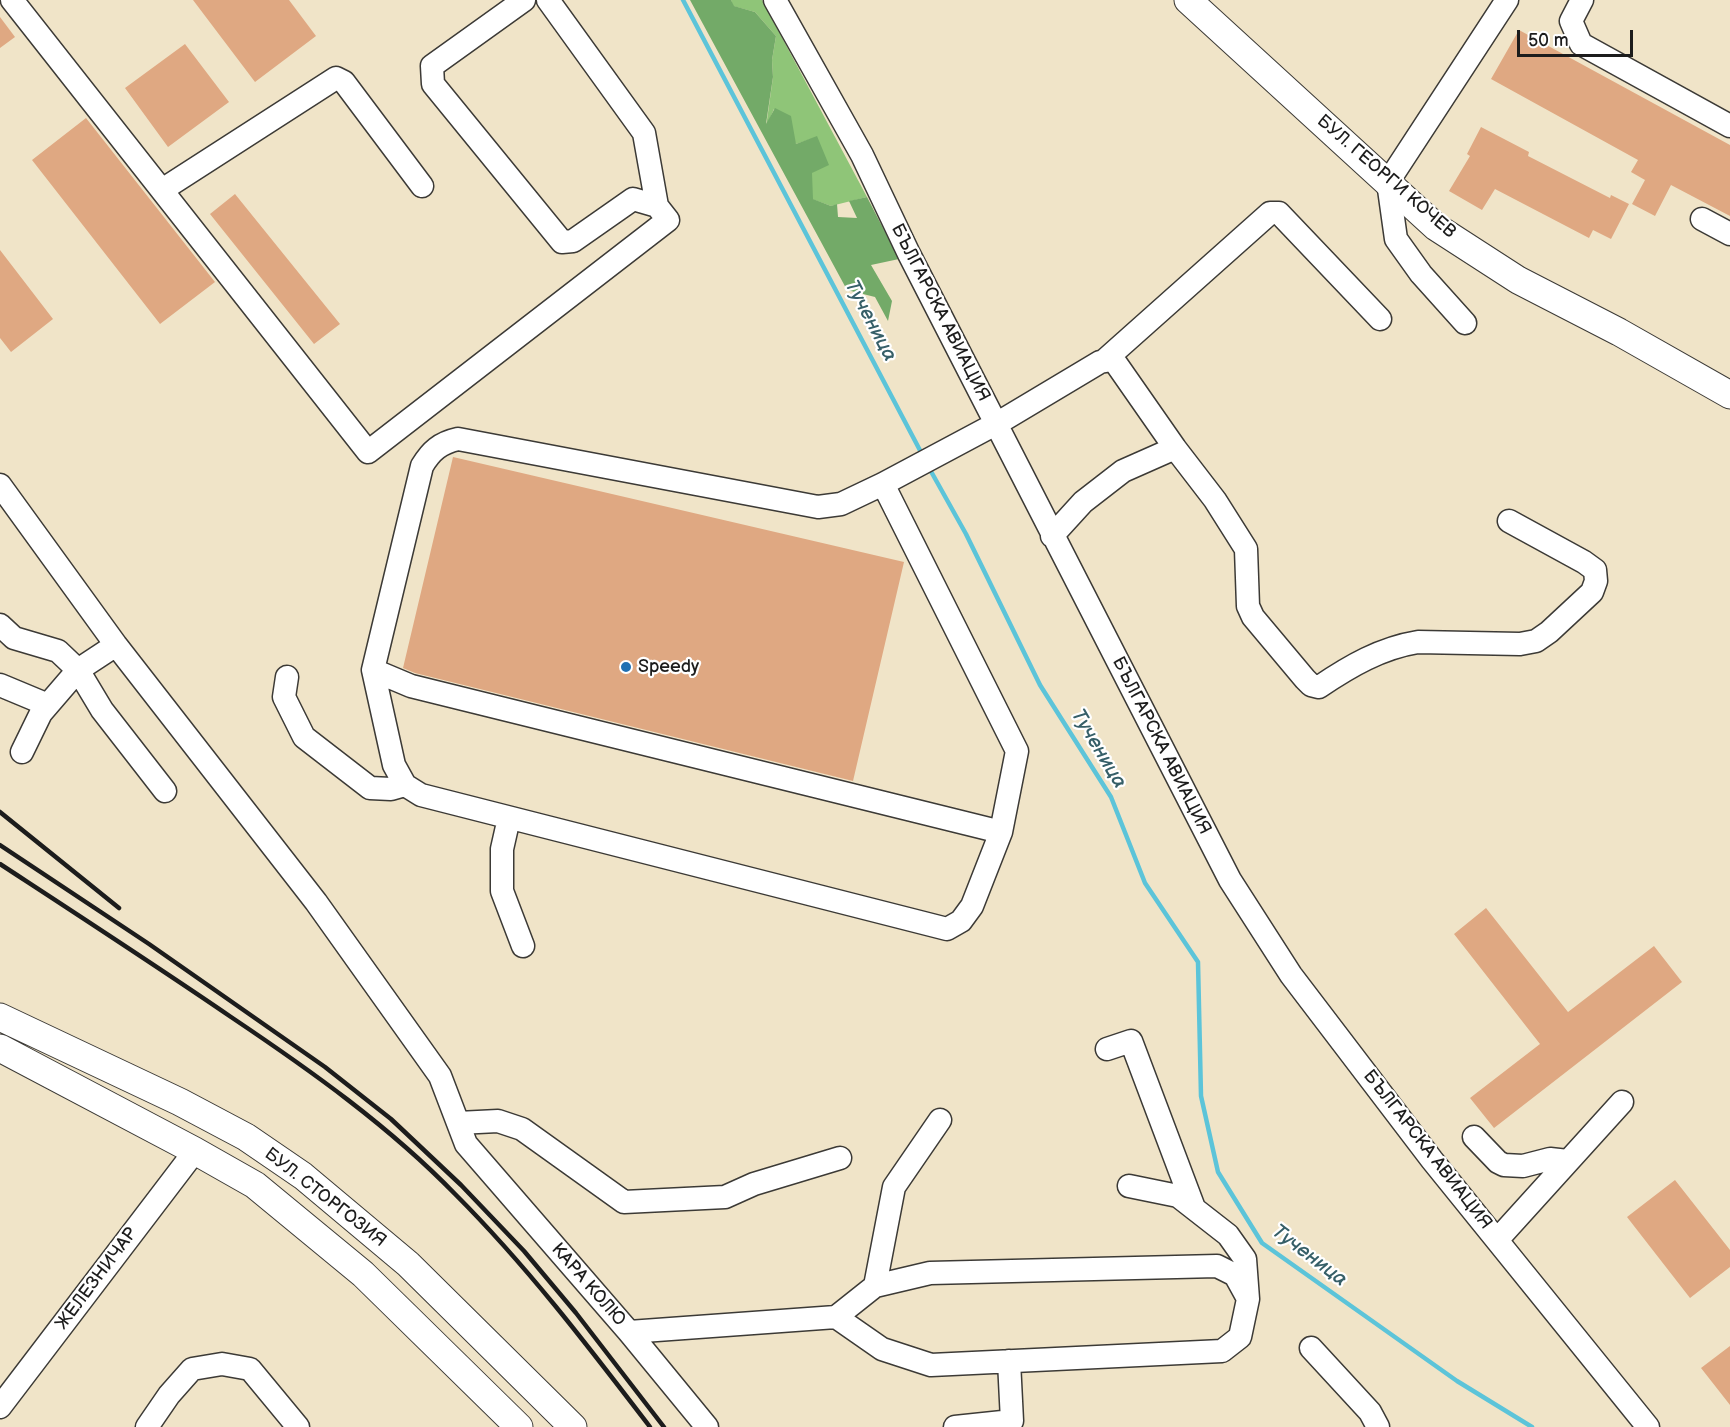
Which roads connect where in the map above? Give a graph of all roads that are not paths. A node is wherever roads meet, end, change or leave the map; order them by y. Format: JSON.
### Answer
{"nodes":[{"id":1,"x":12,"y":0,"type":"edge"},
{"id":2,"x":524,"y":0,"type":"edge"},
{"id":3,"x":548,"y":0,"type":"edge"},
{"id":4,"x":775,"y":0,"type":"edge"},
{"id":5,"x":1507,"y":0,"type":"edge"},
{"id":6,"x":1582,"y":0,"type":"edge"},
{"id":7,"x":1196,"y":2,"type":"edge"},
{"id":8,"x":1730,"y":126,"type":"edge"},
{"id":9,"x":1388,"y":182,"type":"junction"},
{"id":10,"x":422,"y":186,"type":"dead end"},
{"id":11,"x":162,"y":190,"type":"junction"},
{"id":12,"x":657,"y":206,"type":"junction"},
{"id":13,"x":1702,"y":219,"type":"dead end"},
{"id":14,"x":1730,"y":234,"type":"edge"},
{"id":15,"x":1380,"y":319,"type":"dead end"},
{"id":16,"x":1465,"y":323,"type":"dead end"},
{"id":17,"x":1105,"y":360,"type":"junction"},
{"id":18,"x":1730,"y":395,"type":"edge"},
{"id":19,"x":995,"y":423,"type":"junction"},
{"id":20,"x":1175,"y":448,"type":"junction"},
{"id":21,"x":883,"y":484,"type":"junction"},
{"id":22,"x":0,"y":485,"type":"edge"},
{"id":23,"x":1509,"y":521,"type":"dead end"},
{"id":24,"x":1052,"y":536,"type":"junction"},
{"id":25,"x":0,"y":626,"type":"edge"},
{"id":26,"x":116,"y":645,"type":"junction"},
{"id":27,"x":78,"y":670,"type":"junction"},
{"id":28,"x":373,"y":670,"type":"junction"},
{"id":29,"x":287,"y":677,"type":"dead end"},
{"id":30,"x":0,"y":685,"type":"edge"},
{"id":31,"x":48,"y":705,"type":"junction"},
{"id":32,"x":22,"y":752,"type":"dead end"},
{"id":33,"x":405,"y":785,"type":"junction"},
{"id":34,"x":165,"y":791,"type":"dead end"},
{"id":35,"x":508,"y":818,"type":"junction"},
{"id":36,"x":1001,"y":832,"type":"junction"},
{"id":37,"x":523,"y":946,"type":"dead end"},
{"id":38,"x":0,"y":1017,"type":"edge"},
{"id":39,"x":0,"y":1048,"type":"edge"},
{"id":40,"x":1107,"y":1048,"type":"dead end"},
{"id":41,"x":1622,"y":1102,"type":"dead end"},
{"id":42,"x":940,"y":1120,"type":"dead end"},
{"id":43,"x":462,"y":1134,"type":"junction"},
{"id":44,"x":1474,"y":1137,"type":"dead end"},
{"id":45,"x":195,"y":1151,"type":"junction"},
{"id":46,"x":840,"y":1158,"type":"dead end"},
{"id":47,"x":1568,"y":1161,"type":"junction"},
{"id":48,"x":1129,"y":1186,"type":"dead end"},
{"id":49,"x":1194,"y":1208,"type":"junction"},
{"id":50,"x":1497,"y":1240,"type":"junction"},
{"id":51,"x":875,"y":1286,"type":"junction"},
{"id":52,"x":1248,"y":1299,"type":"junction"},
{"id":53,"x":836,"y":1317,"type":"junction"},
{"id":54,"x":629,"y":1332,"type":"junction"},
{"id":55,"x":1311,"y":1348,"type":"dead end"},
{"id":56,"x":1009,"y":1361,"type":"junction"},
{"id":57,"x":0,"y":1407,"type":"edge"},
{"id":58,"x":147,"y":1427,"type":"edge"},
{"id":59,"x":298,"y":1427,"type":"edge"},
{"id":60,"x":519,"y":1427,"type":"edge"},
{"id":61,"x":573,"y":1427,"type":"edge"},
{"id":62,"x":707,"y":1427,"type":"edge"},
{"id":63,"x":955,"y":1427,"type":"edge"},
{"id":64,"x":1378,"y":1427,"type":"edge"},
{"id":65,"x":1648,"y":1427,"type":"edge"}],
"edges":[{"from":1,"to":11,"type":"street"},
{"from":2,"to":12,"type":"street"},
{"from":3,"to":12,"type":"street"},
{"from":4,"to":19,"type":"street","name":"БЪЛГАРСКА АВИАЦИЯ"},
{"from":5,"to":9,"type":"street"},
{"from":6,"to":8,"type":"street"},
{"from":7,"to":9,"type":"main road","name":"БУЛ. ГЕОРГИ КОЧЕВ"},
{"from":9,"to":16,"type":"street"},
{"from":9,"to":18,"type":"main road","name":"БУЛ. ГЕОРГИ КОЧЕВ"},
{"from":10,"to":11,"type":"street"},
{"from":11,"to":12,"type":"street"},
{"from":13,"to":14,"type":"street"},
{"from":15,"to":17,"type":"street"},
{"from":17,"to":19,"type":"street"},
{"from":17,"to":20,"type":"street"},
{"from":19,"to":21,"type":"street"},
{"from":19,"to":24,"type":"street","name":"БЪЛГАРСКА АВИАЦИЯ"},
{"from":20,"to":23,"type":"street"},
{"from":20,"to":24,"type":"street"},
{"from":21,"to":28,"type":"street"},
{"from":21,"to":36,"type":"street"},
{"from":22,"to":26,"type":"street"},
{"from":24,"to":50,"type":"street","name":"БЪЛГАРСКА АВИАЦИЯ"},
{"from":25,"to":27,"type":"street"},
{"from":26,"to":27,"type":"street"},
{"from":26,"to":43,"type":"street"},
{"from":27,"to":31,"type":"street"},
{"from":27,"to":34,"type":"street"},
{"from":28,"to":33,"type":"street"},
{"from":28,"to":36,"type":"street"},
{"from":29,"to":33,"type":"street"},
{"from":30,"to":31,"type":"street"},
{"from":31,"to":32,"type":"street"},
{"from":33,"to":35,"type":"street"},
{"from":35,"to":36,"type":"street"},
{"from":35,"to":37,"type":"street"},
{"from":38,"to":61,"type":"main road","name":"БУЛ. СТОРГОЗИЯ"},
{"from":39,"to":45,"type":"main road","name":"БУЛ. СТОРГОЗИЯ"},
{"from":40,"to":49,"type":"street"},
{"from":41,"to":47,"type":"street"},
{"from":42,"to":51,"type":"street"},
{"from":43,"to":46,"type":"street"},
{"from":43,"to":54,"type":"street","name":"КАРА КОЛЮ"},
{"from":44,"to":47,"type":"street"},
{"from":45,"to":57,"type":"street","name":"ЖЕЛЕЗНИЧАР"},
{"from":45,"to":60,"type":"main road","name":"БУЛ. СТОРГОЗИЯ"},
{"from":47,"to":50,"type":"street"},
{"from":48,"to":49,"type":"street"},
{"from":49,"to":52,"type":"street"},
{"from":50,"to":65,"type":"street","name":"БЪЛГАРСКА АВИАЦИЯ"},
{"from":51,"to":52,"type":"street"},
{"from":51,"to":53,"type":"street"},
{"from":52,"to":56,"type":"street"},
{"from":53,"to":54,"type":"street"},
{"from":53,"to":56,"type":"street"},
{"from":54,"to":62,"type":"street","name":"КАРА КОЛЮ"},
{"from":55,"to":64,"type":"street"},
{"from":56,"to":63,"type":"street"},
{"from":58,"to":59,"type":"street"}]}
